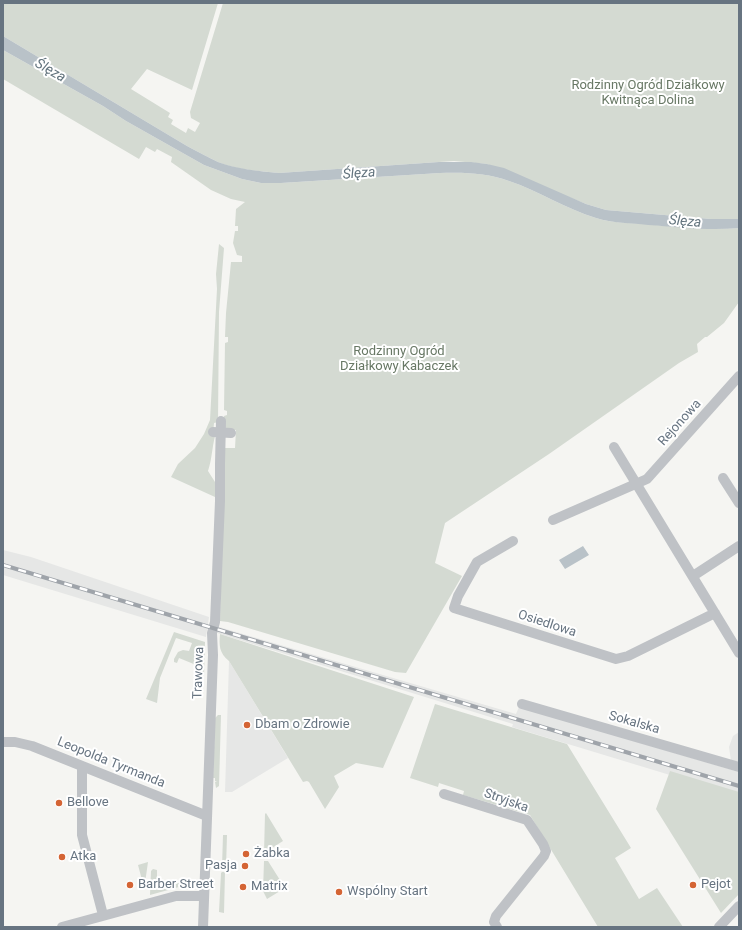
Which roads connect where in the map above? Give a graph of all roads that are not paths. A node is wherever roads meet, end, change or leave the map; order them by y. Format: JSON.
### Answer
{"nodes":[{"id":1,"x":739,"y":376,"type":"edge"},
{"id":2,"x":221,"y":421,"type":"dead end"},
{"id":3,"x":614,"y":447,"type":"dead end"},
{"id":4,"x":723,"y":478,"type":"dead end"},
{"id":5,"x":637,"y":483,"type":"junction"},
{"id":6,"x":739,"y":503,"type":"edge"},
{"id":7,"x":552,"y":520,"type":"dead end"},
{"id":8,"x":513,"y":541,"type":"dead end"},
{"id":9,"x":739,"y":546,"type":"edge"},
{"id":10,"x":693,"y":576,"type":"junction"},
{"id":11,"x":715,"y":613,"type":"junction"},
{"id":12,"x":739,"y":653,"type":"edge"},
{"id":13,"x":522,"y":704,"type":"dead end"},
{"id":14,"x":3,"y":742,"type":"edge"},
{"id":15,"x":82,"y":766,"type":"junction"},
{"id":16,"x":739,"y":767,"type":"edge"},
{"id":17,"x":444,"y":794,"type":"dead end"},
{"id":18,"x":207,"y":816,"type":"junction"},
{"id":19,"x":204,"y":896,"type":"junction"},
{"id":20,"x":739,"y":906,"type":"edge"},
{"id":21,"x":103,"y":915,"type":"junction"},
{"id":22,"x":62,"y":927,"type":"edge"},
{"id":23,"x":203,"y":927,"type":"edge"},
{"id":24,"x":497,"y":927,"type":"edge"},
{"id":25,"x":719,"y":927,"type":"edge"}],
"edges":[{"from":1,"to":5,"type":"street","name":"Rejonowa"},
{"from":2,"to":18,"type":"street","name":"Trawowa"},
{"from":3,"to":5,"type":"street"},
{"from":4,"to":6,"type":"street"},
{"from":5,"to":7,"type":"street"},
{"from":5,"to":10,"type":"street"},
{"from":8,"to":11,"type":"street","name":"Osiedlowa"},
{"from":9,"to":10,"type":"street"},
{"from":10,"to":11,"type":"street"},
{"from":11,"to":12,"type":"street"},
{"from":13,"to":16,"type":"street","name":"Sokalska"},
{"from":14,"to":15,"type":"street","name":"Leopolda Tyrmanda"},
{"from":15,"to":18,"type":"street","name":"Leopolda Tyrmanda"},
{"from":15,"to":21,"type":"street"},
{"from":17,"to":24,"type":"street","name":"Stryjska"},
{"from":18,"to":19,"type":"street","name":"Trawowa"},
{"from":19,"to":21,"type":"street"},
{"from":19,"to":23,"type":"street","name":"Trawowa"},
{"from":20,"to":25,"type":"street"},
{"from":21,"to":22,"type":"street"}]}
